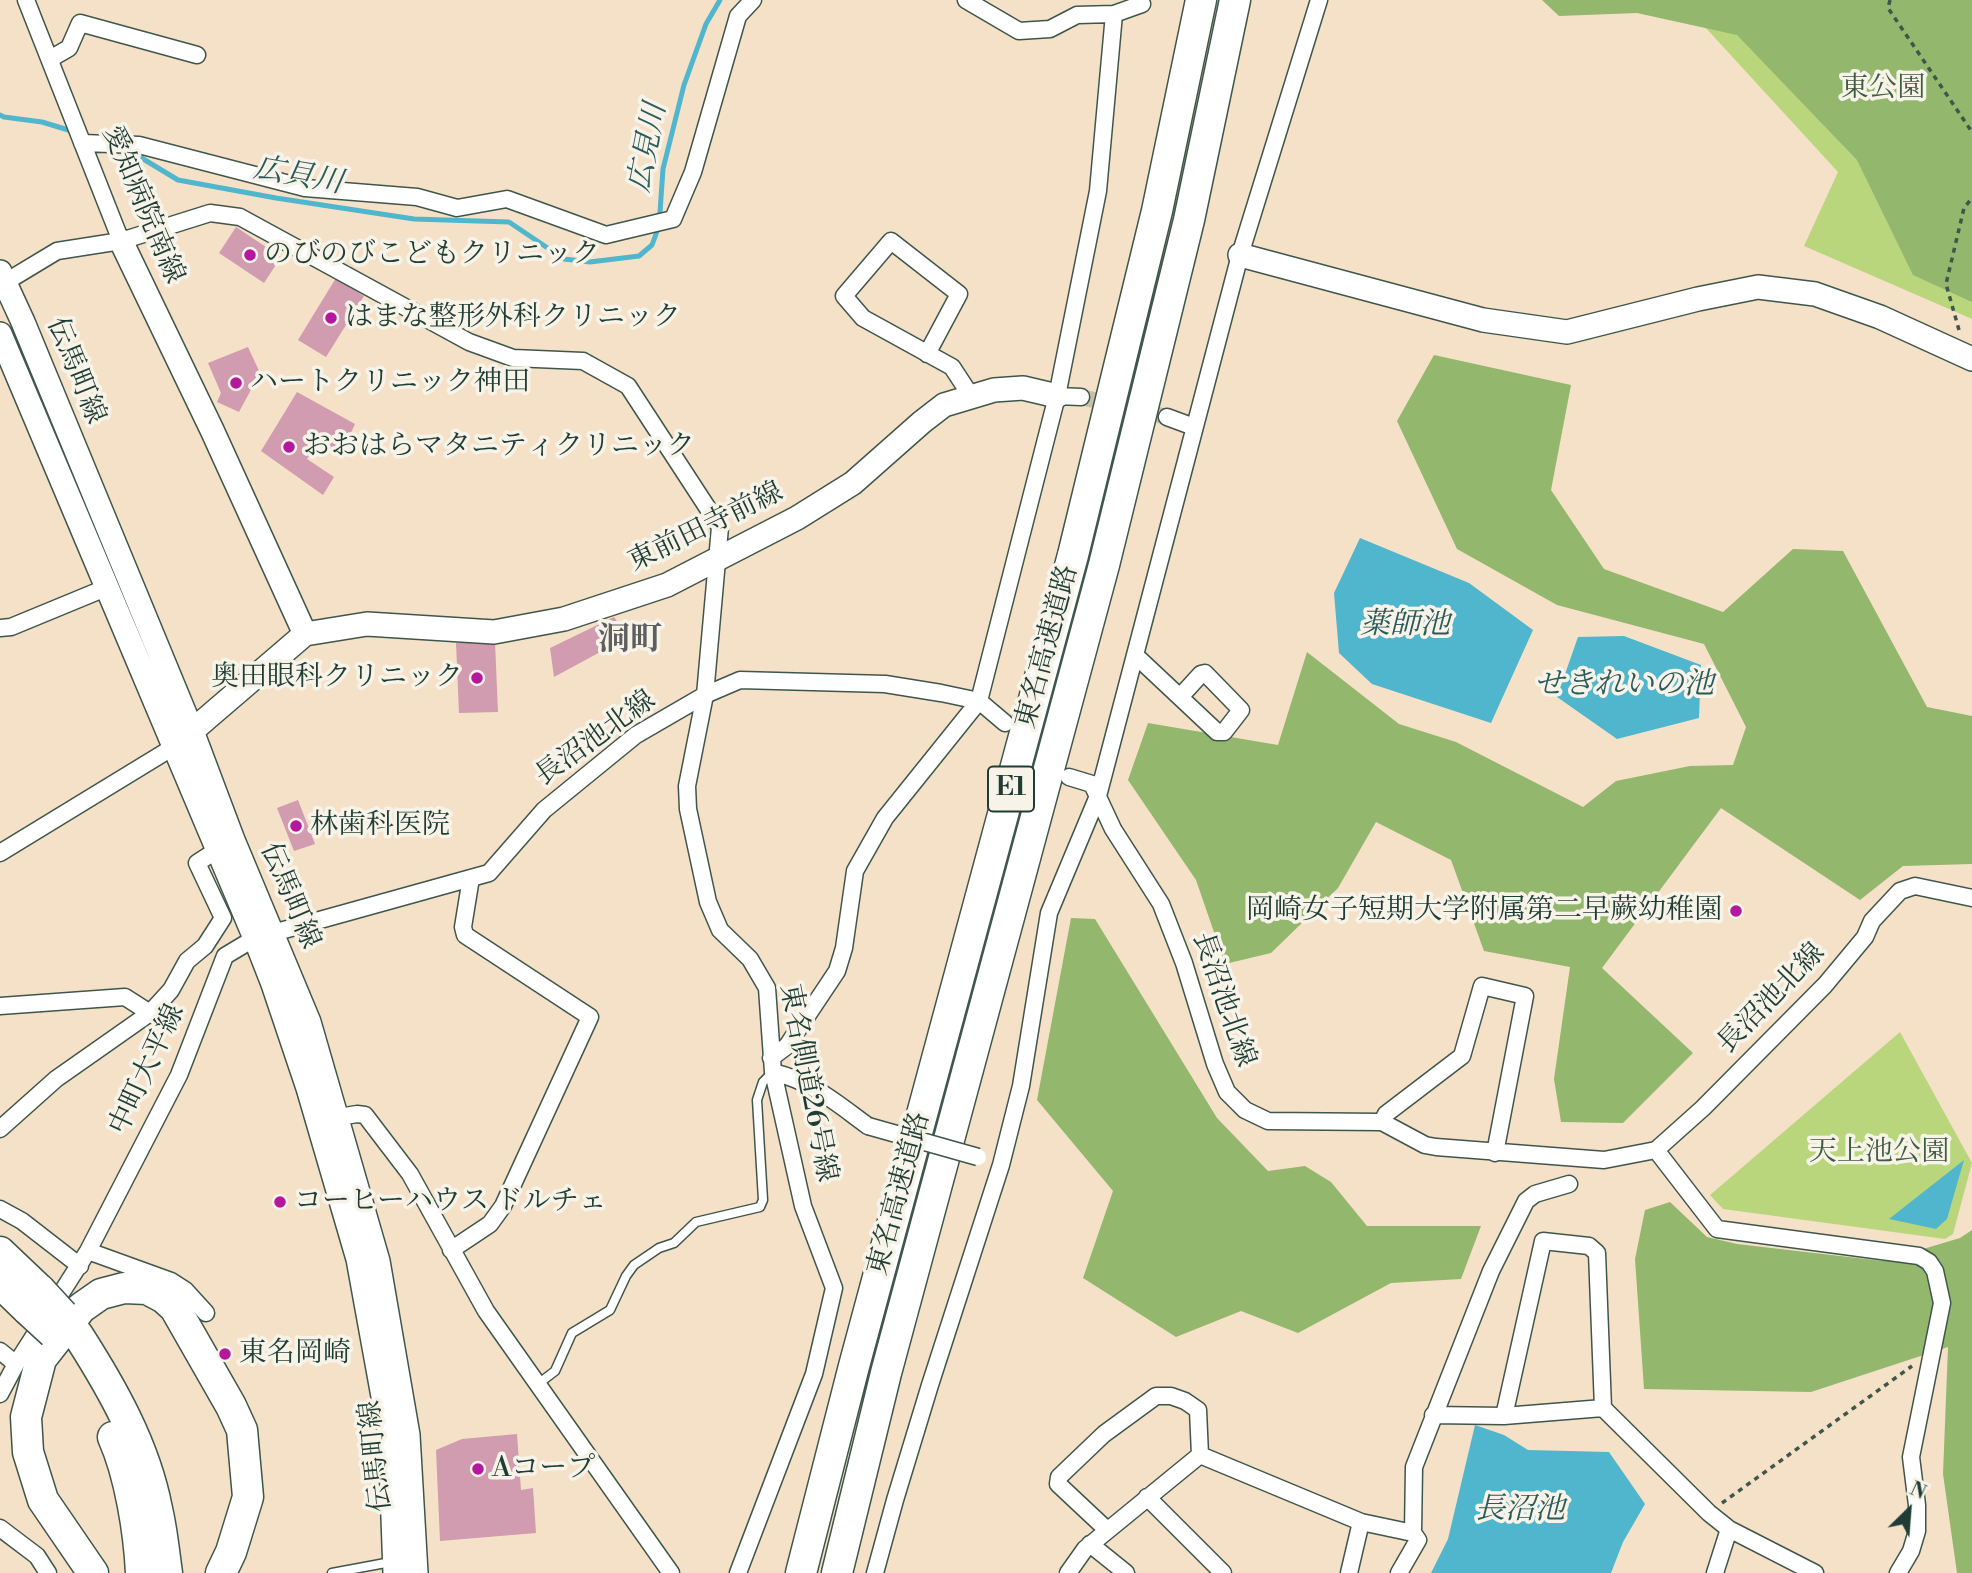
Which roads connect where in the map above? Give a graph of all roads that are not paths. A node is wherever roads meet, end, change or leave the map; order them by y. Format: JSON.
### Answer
{"nodes":[{"id":1,"x":26,"y":0,"type":"edge"},
{"id":2,"x":753,"y":0,"type":"edge"},
{"id":3,"x":967,"y":0,"type":"edge"},
{"id":4,"x":1201,"y":0,"type":"edge"},
{"id":5,"x":1236,"y":0,"type":"edge"},
{"id":6,"x":1319,"y":0,"type":"edge"},
{"id":7,"x":1142,"y":4,"type":"dead end"},
{"id":8,"x":1114,"y":15,"type":"junction"},
{"id":9,"x":197,"y":55,"type":"dead end"},
{"id":10,"x":50,"y":60,"type":"junction"},
{"id":11,"x":82,"y":143,"type":"junction"},
{"id":12,"x":121,"y":241,"type":"junction"},
{"id":13,"x":1240,"y":255,"type":"junction"},
{"id":14,"x":2,"y":278,"type":"edge"},
{"id":15,"x":23,"y":322,"type":"junction"},
{"id":16,"x":0,"y":335,"type":"edge"},
{"id":17,"x":927,"y":354,"type":"junction"},
{"id":18,"x":1969,"y":357,"type":"edge"},
{"id":19,"x":971,"y":396,"type":"junction"},
{"id":20,"x":1057,"y":396,"type":"junction"},
{"id":21,"x":1082,"y":397,"type":"tunnel mouth"},
{"id":22,"x":1167,"y":417,"type":"tunnel mouth"},
{"id":23,"x":1194,"y":428,"type":"junction"},
{"id":24,"x":718,"y":559,"type":"junction"},
{"id":25,"x":107,"y":587,"type":"junction"},
{"id":26,"x":0,"y":628,"type":"edge"},
{"id":27,"x":305,"y":634,"type":"junction"},
{"id":28,"x":1135,"y":655,"type":"junction"},
{"id":29,"x":705,"y":695,"type":"junction"},
{"id":30,"x":1180,"y":697,"type":"dead end"},
{"id":31,"x":979,"y":701,"type":"junction"},
{"id":32,"x":1005,"y":723,"type":"dead end"},
{"id":33,"x":184,"y":739,"type":"junction"},
{"id":34,"x":1069,"y":777,"type":"dead end"},
{"id":35,"x":1098,"y":796,"type":"junction"},
{"id":36,"x":217,"y":850,"type":"junction"},
{"id":37,"x":0,"y":853,"type":"edge"},
{"id":38,"x":471,"y":878,"type":"junction"},
{"id":39,"x":1972,"y":898,"type":"edge"},
{"id":40,"x":264,"y":936,"type":"junction"},
{"id":41,"x":0,"y":1006,"type":"edge"},
{"id":42,"x":150,"y":1013,"type":"junction"},
{"id":43,"x":772,"y":1065,"type":"junction"},
{"id":44,"x":327,"y":1119,"type":"junction"},
{"id":45,"x":1382,"y":1122,"type":"junction"},
{"id":46,"x":0,"y":1129,"type":"edge"},
{"id":47,"x":1656,"y":1150,"type":"junction"},
{"id":48,"x":1495,"y":1153,"type":"junction"},
{"id":49,"x":1001,"y":1165,"type":"junction"},
{"id":50,"x":1569,"y":1184,"type":"dead end"},
{"id":51,"x":0,"y":1209,"type":"edge"},
{"id":52,"x":451,"y":1250,"type":"junction"},
{"id":53,"x":89,"y":1251,"type":"junction"},
{"id":54,"x":0,"y":1252,"type":"edge"},
{"id":55,"x":80,"y":1266,"type":"junction"},
{"id":56,"x":0,"y":1283,"type":"edge"},
{"id":57,"x":34,"y":1300,"type":"junction"},
{"id":58,"x":206,"y":1313,"type":"dead end"},
{"id":59,"x":72,"y":1344,"type":"junction"},
{"id":60,"x":0,"y":1351,"type":"edge"},
{"id":61,"x":16,"y":1364,"type":"junction"},
{"id":62,"x":537,"y":1384,"type":"junction"},
{"id":63,"x":0,"y":1394,"type":"edge"},
{"id":64,"x":1603,"y":1408,"type":"junction"},
{"id":65,"x":1433,"y":1415,"type":"junction"},
{"id":66,"x":1504,"y":1416,"type":"junction"},
{"id":67,"x":1200,"y":1455,"type":"junction"},
{"id":68,"x":1147,"y":1497,"type":"junction"},
{"id":69,"x":1361,"y":1522,"type":"junction"},
{"id":70,"x":0,"y":1528,"type":"edge"},
{"id":71,"x":1107,"y":1529,"type":"junction"},
{"id":72,"x":1729,"y":1529,"type":"junction"},
{"id":73,"x":1413,"y":1533,"type":"junction"},
{"id":74,"x":1090,"y":1544,"type":"junction"},
{"id":75,"x":394,"y":1567,"type":"edge"},
{"id":76,"x":48,"y":1573,"type":"edge"},
{"id":77,"x":93,"y":1573,"type":"edge"},
{"id":78,"x":141,"y":1573,"type":"edge"},
{"id":79,"x":167,"y":1573,"type":"edge"},
{"id":80,"x":221,"y":1573,"type":"edge"},
{"id":81,"x":332,"y":1573,"type":"edge"},
{"id":82,"x":416,"y":1573,"type":"edge"},
{"id":83,"x":671,"y":1573,"type":"edge"},
{"id":84,"x":738,"y":1573,"type":"edge"},
{"id":85,"x":801,"y":1573,"type":"edge"},
{"id":86,"x":837,"y":1573,"type":"edge"},
{"id":87,"x":875,"y":1573,"type":"edge"},
{"id":88,"x":1068,"y":1573,"type":"edge"},
{"id":89,"x":1126,"y":1573,"type":"edge"},
{"id":90,"x":1223,"y":1573,"type":"edge"},
{"id":91,"x":1349,"y":1573,"type":"edge"},
{"id":92,"x":1399,"y":1573,"type":"edge"},
{"id":93,"x":1715,"y":1573,"type":"edge"},
{"id":94,"x":1815,"y":1573,"type":"edge"},
{"id":95,"x":1898,"y":1573,"type":"edge"}],
"edges":[{"from":1,"to":10,"type":"street","name":"愛知病院南線"},
{"from":2,"to":11,"type":"street"},
{"from":3,"to":8,"type":"street"},
{"from":4,"to":85,"type":"highway","name":"東名高速道路","number":"E1"},
{"from":5,"to":86,"type":"highway","name":"東名高速道路","number":"E1"},
{"from":6,"to":13,"type":"street"},
{"from":7,"to":8,"type":"street"},
{"from":8,"to":20,"type":"street"},
{"from":9,"to":10,"type":"street"},
{"from":10,"to":11,"type":"street","name":"愛知病院南線"},
{"from":11,"to":12,"type":"street","name":"愛知病院南線"},
{"from":12,"to":14,"type":"street","name":"東名側道26号線"},
{"from":12,"to":24,"type":"street","name":"東名側道26号線"},
{"from":12,"to":27,"type":"street","name":"愛知病院南線"},
{"from":13,"to":18,"type":"street"},
{"from":13,"to":23,"type":"street"},
{"from":14,"to":15,"type":"street","name":"伝馬町線"},
{"from":15,"to":16,"type":"street"},
{"from":15,"to":33,"type":"street","name":"伝馬町線"},
{"from":16,"to":25,"type":"street","name":"伝馬町線"},
{"from":17,"to":17,"type":"street"},
{"from":17,"to":19,"type":"street"},
{"from":19,"to":20,"type":"street","name":"東前田寺前線"},
{"from":19,"to":24,"type":"street","name":"東前田寺前線"},
{"from":20,"to":21,"type":"street"},
{"from":20,"to":31,"type":"street"},
{"from":22,"to":23,"type":"street"},
{"from":23,"to":28,"type":"street"},
{"from":24,"to":27,"type":"street","name":"東前田寺前線"},
{"from":24,"to":29,"type":"street","name":"東名側道26号線"},
{"from":25,"to":26,"type":"street"},
{"from":25,"to":33,"type":"street","name":"伝馬町線"},
{"from":27,"to":33,"type":"street"},
{"from":28,"to":30,"type":"street"},
{"from":28,"to":35,"type":"street"},
{"from":29,"to":31,"type":"street","name":"長沼池北線"},
{"from":29,"to":38,"type":"street","name":"長沼池北線"},
{"from":29,"to":43,"type":"street","name":"東名側道26号線"},
{"from":31,"to":32,"type":"street"},
{"from":31,"to":43,"type":"street"},
{"from":33,"to":36,"type":"street","name":"伝馬町線"},
{"from":33,"to":37,"type":"street"},
{"from":33,"to":40,"type":"street","name":"伝馬町線"},
{"from":34,"to":35,"type":"street"},
{"from":35,"to":45,"type":"street","name":"長沼池北線"},
{"from":35,"to":49,"type":"street"},
{"from":36,"to":40,"type":"street","name":"伝馬町線"},
{"from":36,"to":42,"type":"street"},
{"from":38,"to":40,"type":"street","name":"長沼池北線"},
{"from":38,"to":52,"type":"street"},
{"from":39,"to":47,"type":"street","name":"長沼池北線"},
{"from":40,"to":44,"type":"street","name":"伝馬町線"},
{"from":40,"to":53,"type":"street","name":"中町大平線"},
{"from":41,"to":42,"type":"street"},
{"from":42,"to":46,"type":"street"},
{"from":43,"to":49,"type":"street","bridge":true},
{"from":43,"to":62,"type":"lane"},
{"from":43,"to":84,"type":"street","name":"東名側道26号線"},
{"from":44,"to":52,"type":"street"},
{"from":44,"to":75,"type":"street","name":"伝馬町線"},
{"from":44,"to":82,"type":"street","name":"伝馬町線"},
{"from":45,"to":48,"type":"street","name":"長沼池北線"},
{"from":45,"to":48,"type":"street"},
{"from":47,"to":48,"type":"street","name":"長沼池北線"},
{"from":47,"to":95,"type":"street"},
{"from":49,"to":87,"type":"street"},
{"from":50,"to":65,"type":"street"},
{"from":51,"to":55,"type":"street"},
{"from":52,"to":62,"type":"street"},
{"from":53,"to":55,"type":"street","name":"中町大平線"},
{"from":53,"to":58,"type":"street"},
{"from":54,"to":57,"type":"highway"},
{"from":55,"to":61,"type":"street","name":"中町大平線"},
{"from":56,"to":57,"type":"highway"},
{"from":57,"to":59,"type":"highway","bridge":true},
{"from":59,"to":78,"type":"highway"},
{"from":59,"to":79,"type":"highway"},
{"from":60,"to":61,"type":"street"},
{"from":61,"to":63,"type":"street"},
{"from":62,"to":83,"type":"street"},
{"from":64,"to":66,"type":"street"},
{"from":64,"to":66,"type":"street"},
{"from":64,"to":72,"type":"street"},
{"from":65,"to":66,"type":"street"},
{"from":65,"to":73,"type":"street"},
{"from":67,"to":68,"type":"street"},
{"from":67,"to":69,"type":"street"},
{"from":67,"to":71,"type":"street"},
{"from":68,"to":71,"type":"street"},
{"from":68,"to":90,"type":"street"},
{"from":69,"to":73,"type":"street"},
{"from":69,"to":91,"type":"street"},
{"from":70,"to":76,"type":"street"},
{"from":71,"to":74,"type":"street"},
{"from":72,"to":93,"type":"street"},
{"from":72,"to":94,"type":"street"},
{"from":73,"to":92,"type":"street"},
{"from":74,"to":88,"type":"street"},
{"from":74,"to":89,"type":"street"},
{"from":75,"to":81,"type":"lane"},
{"from":77,"to":80,"type":"highway"}]}
